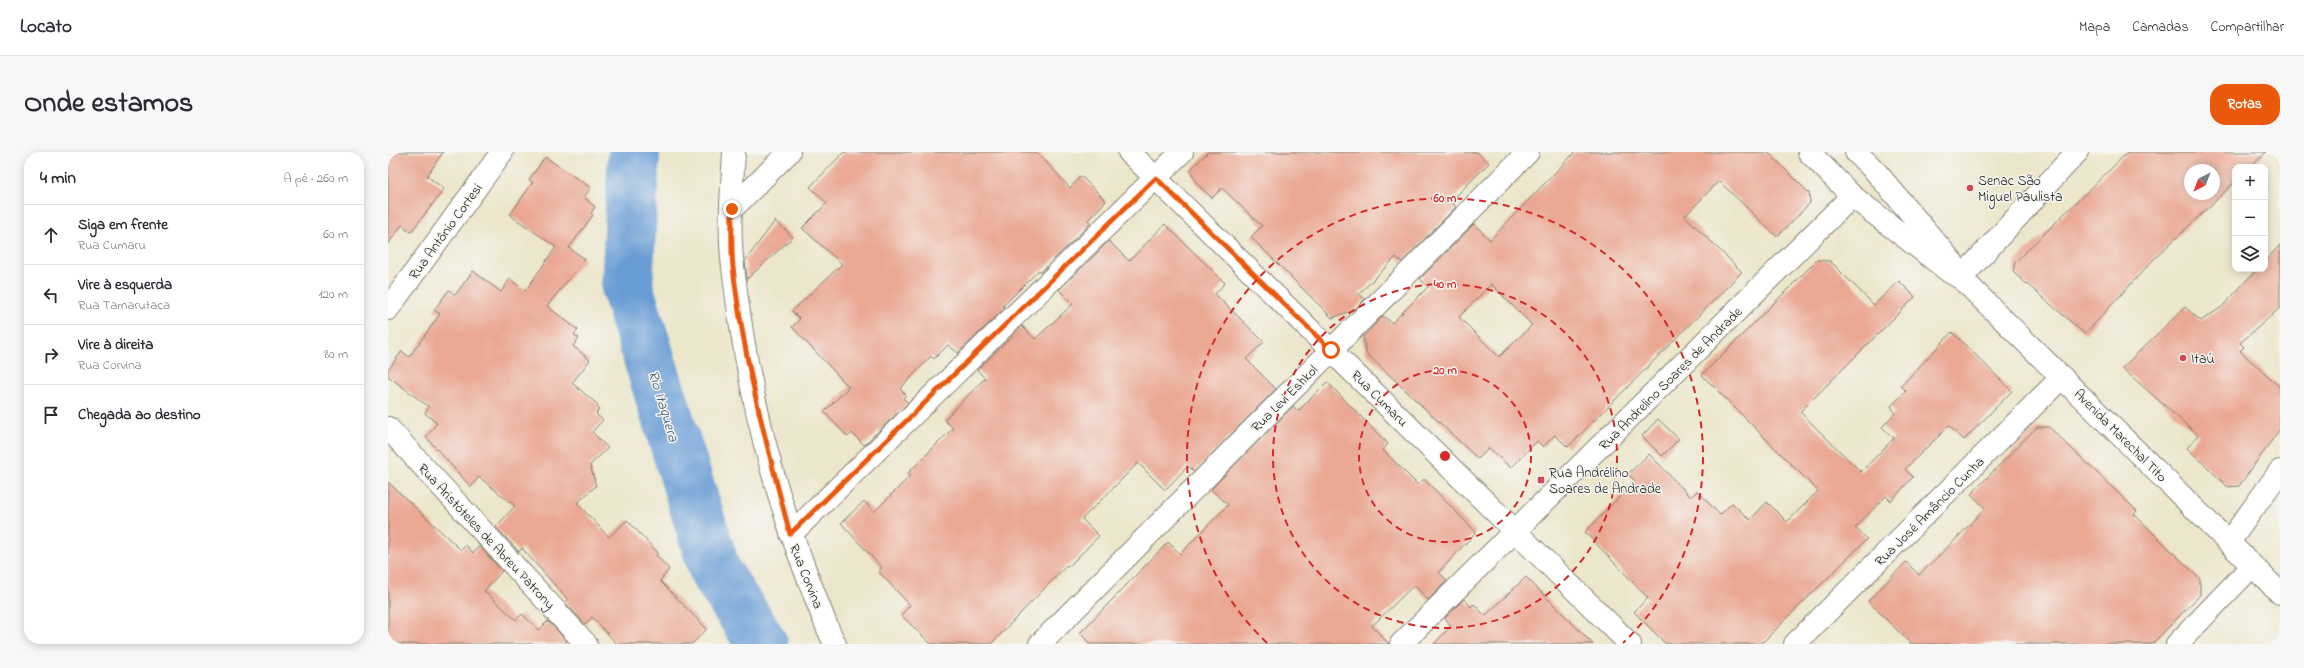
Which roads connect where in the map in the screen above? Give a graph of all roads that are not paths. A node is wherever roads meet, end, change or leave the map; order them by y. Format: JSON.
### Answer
{"nodes":[{"id":1,"x":502,"y":152,"type":"edge"},
{"id":2,"x":734,"y":152,"type":"edge"},
{"id":3,"x":789,"y":152,"type":"edge"},
{"id":4,"x":1129,"y":152,"type":"edge"},
{"id":5,"x":1182,"y":152,"type":"edge"},
{"id":6,"x":1528,"y":152,"type":"edge"},
{"id":7,"x":1809,"y":152,"type":"edge"},
{"id":8,"x":1856,"y":152,"type":"edge"},
{"id":9,"x":2077,"y":152,"type":"edge"},
{"id":10,"x":1156,"y":178,"type":"junction"},
{"id":11,"x":1852,"y":196,"type":"junction"},
{"id":12,"x":732,"y":209,"type":"junction"},
{"id":13,"x":1961,"y":278,"type":"junction"},
{"id":14,"x":388,"y":309,"type":"edge"},
{"id":15,"x":1331,"y":350,"type":"junction"},
{"id":16,"x":2062,"y":377,"type":"junction"},
{"id":17,"x":388,"y":428,"type":"edge"},
{"id":18,"x":2280,"y":471,"type":"edge"},
{"id":19,"x":1516,"y":531,"type":"junction"},
{"id":20,"x":790,"y":534,"type":"junction"},
{"id":21,"x":2228,"y":542,"type":"junction"},
{"id":22,"x":2252,"y":566,"type":"junction"},
{"id":23,"x":2280,"y":593,"type":"edge"},
{"id":24,"x":586,"y":644,"type":"edge"},
{"id":25,"x":835,"y":644,"type":"edge"},
{"id":26,"x":1040,"y":644,"type":"edge"},
{"id":27,"x":1401,"y":644,"type":"edge"},
{"id":28,"x":1630,"y":644,"type":"edge"},
{"id":29,"x":1795,"y":644,"type":"edge"},
{"id":30,"x":2177,"y":644,"type":"edge"}],
"edges":[{"from":1,"to":14,"type":"street","name":"Rua Antônio Cortesi"},
{"from":2,"to":12,"type":"street","name":"Rua Corvina"},
{"from":3,"to":12,"type":"street"},
{"from":4,"to":10,"type":"street","name":"Rua Cumaru"},
{"from":5,"to":10,"type":"street"},
{"from":6,"to":15,"type":"street","name":"Rua Levi Eshkol"},
{"from":7,"to":11,"type":"street"},
{"from":8,"to":13,"type":"street","name":"Avenida Marechal Tito"},
{"from":9,"to":13,"type":"street"},
{"from":10,"to":15,"type":"street","name":"Rua Cumaru"},
{"from":10,"to":20,"type":"street"},
{"from":11,"to":13,"type":"street"},
{"from":11,"to":19,"type":"street","name":"Rua Andrelino Soares de Andrade"},
{"from":12,"to":20,"type":"street","name":"Rua Corvina"},
{"from":13,"to":16,"type":"street","name":"Avenida Marechal Tito"},
{"from":15,"to":19,"type":"street","name":"Rua Cumaru"},
{"from":15,"to":26,"type":"street","name":"Rua Levi Eshkol"},
{"from":16,"to":21,"type":"street","name":"Avenida Marechal Tito"},
{"from":16,"to":29,"type":"street","name":"Rua José Amâncio Cunha"},
{"from":17,"to":24,"type":"street","name":"Rua Aristóteles de Abreu Patrony"},
{"from":18,"to":21,"type":"street"},
{"from":19,"to":27,"type":"street","name":"Rua Andrelino Soares de Andrade"},
{"from":19,"to":28,"type":"street","name":"Rua Cumaru"},
{"from":20,"to":25,"type":"street","name":"Rua Corvina"},
{"from":21,"to":22,"type":"street","name":"Avenida Marechal Tito"},
{"from":22,"to":23,"type":"street","name":"Avenida Marechal Tito"},
{"from":22,"to":30,"type":"street"}]}
